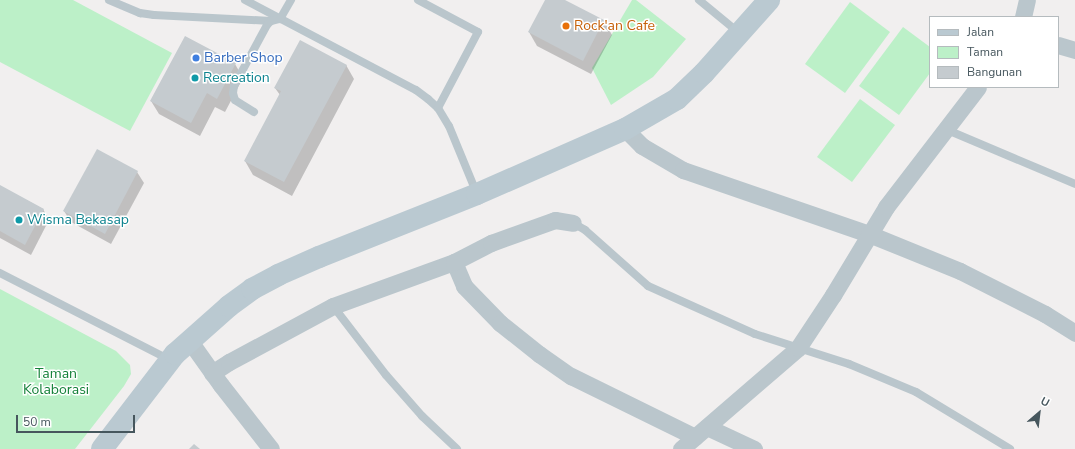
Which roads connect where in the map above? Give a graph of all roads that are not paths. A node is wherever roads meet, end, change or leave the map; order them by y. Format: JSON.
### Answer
{"nodes":[{"id":1,"x":109,"y":0,"type":"edge"},
{"id":2,"x":245,"y":0,"type":"edge"},
{"id":3,"x":291,"y":0,"type":"edge"},
{"id":4,"x":418,"y":0,"type":"edge"},
{"id":5,"x":699,"y":0,"type":"edge"},
{"id":6,"x":769,"y":0,"type":"edge"},
{"id":7,"x":1027,"y":0,"type":"edge"},
{"id":8,"x":1024,"y":16,"type":"edge"},
{"id":9,"x":280,"y":19,"type":"junction"},
{"id":10,"x":271,"y":21,"type":"junction"},
{"id":11,"x":741,"y":33,"type":"junction"},
{"id":12,"x":1059,"y":45,"type":"edge"},
{"id":13,"x":1075,"y":50,"type":"edge"},
{"id":14,"x":977,"y":88,"type":"edge"},
{"id":15,"x":438,"y":108,"type":"junction"},
{"id":16,"x":254,"y":112,"type":"dead end"},
{"id":17,"x":626,"y":129,"type":"junction"},
{"id":18,"x":945,"y":129,"type":"junction"},
{"id":19,"x":1075,"y":184,"type":"edge"},
{"id":20,"x":477,"y":194,"type":"junction"},
{"id":21,"x":573,"y":223,"type":"joint"},
{"id":22,"x":869,"y":234,"type":"junction"},
{"id":23,"x":454,"y":262,"type":"junction"},
{"id":24,"x":0,"y":273,"type":"edge"},
{"id":25,"x":333,"y":306,"type":"junction"},
{"id":26,"x":1075,"y":333,"type":"edge"},
{"id":27,"x":189,"y":340,"type":"junction"},
{"id":28,"x":798,"y":348,"type":"junction"},
{"id":29,"x":170,"y":360,"type":"junction"},
{"id":30,"x":212,"y":373,"type":"junction"},
{"id":31,"x":701,"y":432,"type":"junction"},
{"id":32,"x":102,"y":449,"type":"edge"},
{"id":33,"x":271,"y":449,"type":"edge"},
{"id":34,"x":457,"y":449,"type":"edge"},
{"id":35,"x":681,"y":449,"type":"edge"},
{"id":36,"x":754,"y":449,"type":"edge"},
{"id":37,"x":1010,"y":449,"type":"edge"}],
"edges":[{"from":1,"to":10,"type":"lane"},
{"from":2,"to":9,"type":"lane"},
{"from":3,"to":9,"type":"lane"},
{"from":4,"to":15,"type":"lane"},
{"from":5,"to":11,"type":"lane"},
{"from":6,"to":11,"type":"street"},
{"from":7,"to":8,"type":"street"},
{"from":9,"to":10,"type":"lane"},
{"from":9,"to":15,"type":"lane"},
{"from":10,"to":16,"type":"lane"},
{"from":11,"to":17,"type":"street"},
{"from":12,"to":13,"type":"street"},
{"from":14,"to":18,"type":"street"},
{"from":15,"to":20,"type":"lane"},
{"from":17,"to":20,"type":"street"},
{"from":17,"to":22,"type":"street"},
{"from":18,"to":19,"type":"lane"},
{"from":18,"to":22,"type":"street"},
{"from":20,"to":27,"type":"street"},
{"from":21,"to":23,"type":"street"},
{"from":21,"to":28,"type":"lane"},
{"from":22,"to":26,"type":"street"},
{"from":22,"to":28,"type":"street"},
{"from":23,"to":25,"type":"street"},
{"from":23,"to":31,"type":"street"},
{"from":24,"to":29,"type":"lane"},
{"from":25,"to":30,"type":"street"},
{"from":25,"to":34,"type":"lane"},
{"from":27,"to":29,"type":"street"},
{"from":27,"to":30,"type":"street"},
{"from":28,"to":31,"type":"street"},
{"from":28,"to":37,"type":"lane"},
{"from":29,"to":32,"type":"street"},
{"from":30,"to":33,"type":"street"},
{"from":31,"to":35,"type":"street"},
{"from":31,"to":36,"type":"street"}]}
